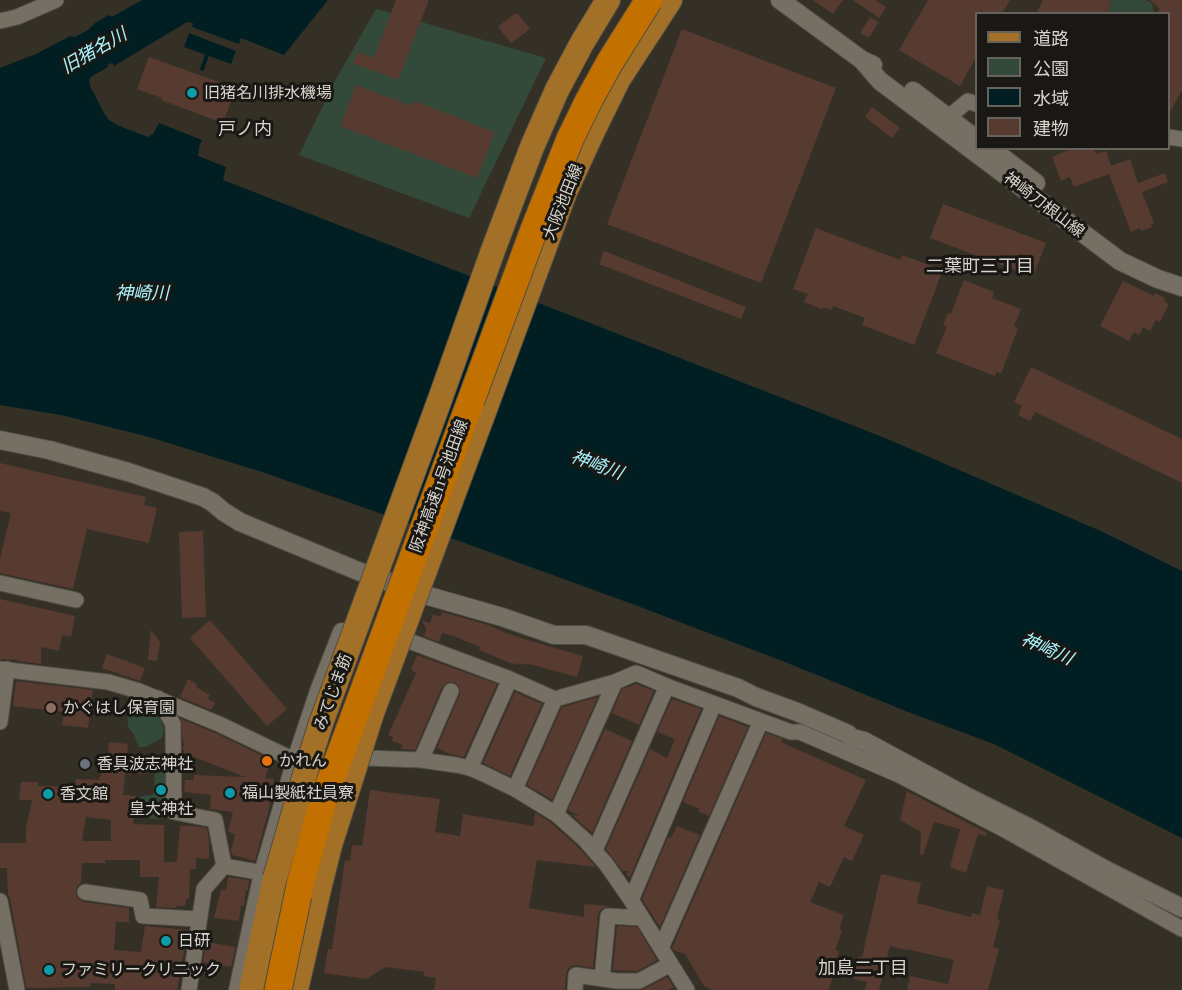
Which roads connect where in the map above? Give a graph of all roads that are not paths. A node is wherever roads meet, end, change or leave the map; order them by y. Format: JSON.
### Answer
{"nodes":[{"id":1,"x":56,"y":0,"type":"edge"},
{"id":2,"x":608,"y":0,"type":"edge"},
{"id":3,"x":630,"y":0,"type":"edge"},
{"id":4,"x":649,"y":0,"type":"edge"},
{"id":5,"x":670,"y":0,"type":"edge"},
{"id":6,"x":780,"y":0,"type":"edge"},
{"id":7,"x":0,"y":21,"type":"edge"},
{"id":8,"x":975,"y":104,"type":"edge"},
{"id":9,"x":943,"y":122,"type":"junction"},
{"id":10,"x":975,"y":138,"type":"edge"},
{"id":11,"x":975,"y":147,"type":"edge"},
{"id":12,"x":979,"y":150,"type":"edge"},
{"id":13,"x":993,"y":150,"type":"edge"},
{"id":14,"x":1182,"y":274,"type":"edge"},
{"id":15,"x":1182,"y":287,"type":"edge"},
{"id":16,"x":0,"y":440,"type":"edge"},
{"id":17,"x":364,"y":574,"type":"junction"},
{"id":18,"x":0,"y":583,"type":"edge"},
{"id":19,"x":425,"y":595,"type":"junction"},
{"id":20,"x":76,"y":600,"type":"dead end"},
{"id":21,"x":409,"y":642,"type":"junction"},
{"id":22,"x":4,"y":669,"type":"edge"},
{"id":23,"x":510,"y":679,"type":"junction"},
{"id":24,"x":615,"y":682,"type":"junction"},
{"id":25,"x":667,"y":686,"type":"junction"},
{"id":26,"x":451,"y":691,"type":"dead end"},
{"id":27,"x":158,"y":698,"type":"junction"},
{"id":28,"x":555,"y":699,"type":"junction"},
{"id":29,"x":714,"y":704,"type":"junction"},
{"id":30,"x":761,"y":721,"type":"junction"},
{"id":31,"x":0,"y":722,"type":"edge"},
{"id":32,"x":367,"y":759,"type":"junction"},
{"id":33,"x":296,"y":760,"type":"junction"},
{"id":34,"x":421,"y":760,"type":"junction"},
{"id":35,"x":470,"y":768,"type":"junction"},
{"id":36,"x":515,"y":789,"type":"junction"},
{"id":37,"x":556,"y":814,"type":"junction"},
{"id":38,"x":595,"y":850,"type":"junction"},
{"id":39,"x":224,"y":866,"type":"junction"},
{"id":40,"x":269,"y":876,"type":"junction"},
{"id":41,"x":85,"y":892,"type":"dead end"},
{"id":42,"x":631,"y":900,"type":"junction"},
{"id":43,"x":0,"y":901,"type":"edge"},
{"id":44,"x":1182,"y":908,"type":"edge"},
{"id":45,"x":642,"y":918,"type":"junction"},
{"id":46,"x":198,"y":919,"type":"junction"},
{"id":47,"x":1182,"y":929,"type":"edge"},
{"id":48,"x":661,"y":948,"type":"junction"},
{"id":49,"x":671,"y":964,"type":"junction"},
{"id":50,"x":602,"y":979,"type":"junction"},
{"id":51,"x":17,"y":990,"type":"edge"},
{"id":52,"x":189,"y":990,"type":"edge"},
{"id":53,"x":238,"y":990,"type":"edge"},
{"id":54,"x":251,"y":990,"type":"edge"},
{"id":55,"x":263,"y":990,"type":"edge"},
{"id":56,"x":278,"y":990,"type":"edge"},
{"id":57,"x":296,"y":990,"type":"edge"},
{"id":58,"x":306,"y":990,"type":"edge"},
{"id":59,"x":575,"y":990,"type":"edge"},
{"id":60,"x":687,"y":990,"type":"edge"}],
"edges":[{"from":1,"to":7,"type":"street"},
{"from":2,"to":40,"type":"main road","name":"みてじま筋","bridge":true},
{"from":3,"to":55,"type":"highway","name":"阪神高速11号池田線"},
{"from":4,"to":56,"type":"highway","name":"阪神高速11号池田線","bridge":true},
{"from":5,"to":57,"type":"main road","name":"大阪池田線","bridge":true},
{"from":6,"to":9,"type":"street","name":"神崎刀根山線"},
{"from":8,"to":9,"type":"street"},
{"from":9,"to":10,"type":"street","name":"神崎刀根山線"},
{"from":9,"to":11,"type":"street","name":"神崎刀根山線"},
{"from":12,"to":15,"type":"street","name":"神崎刀根山線"},
{"from":13,"to":14,"type":"street","name":"神崎刀根山線"},
{"from":16,"to":17,"type":"street"},
{"from":17,"to":19,"type":"street"},
{"from":17,"to":33,"type":"street"},
{"from":18,"to":20,"type":"street"},
{"from":19,"to":21,"type":"street"},
{"from":19,"to":44,"type":"street"},
{"from":21,"to":23,"type":"street"},
{"from":21,"to":32,"type":"street"},
{"from":22,"to":27,"type":"street"},
{"from":22,"to":31,"type":"street"},
{"from":23,"to":28,"type":"street"},
{"from":23,"to":35,"type":"street"},
{"from":24,"to":25,"type":"street"},
{"from":24,"to":28,"type":"street"},
{"from":24,"to":37,"type":"street"},
{"from":25,"to":29,"type":"street"},
{"from":25,"to":38,"type":"street"},
{"from":26,"to":34,"type":"street"},
{"from":27,"to":33,"type":"street"},
{"from":27,"to":39,"type":"street"},
{"from":28,"to":36,"type":"street"},
{"from":29,"to":30,"type":"street"},
{"from":29,"to":42,"type":"street"},
{"from":30,"to":47,"type":"street"},
{"from":30,"to":48,"type":"street"},
{"from":32,"to":33,"type":"street"},
{"from":32,"to":34,"type":"street"},
{"from":32,"to":58,"type":"street"},
{"from":33,"to":40,"type":"street"},
{"from":34,"to":35,"type":"street"},
{"from":35,"to":36,"type":"street"},
{"from":36,"to":37,"type":"street"},
{"from":37,"to":38,"type":"street"},
{"from":38,"to":42,"type":"street"},
{"from":39,"to":40,"type":"street"},
{"from":39,"to":46,"type":"street"},
{"from":40,"to":53,"type":"street"},
{"from":40,"to":54,"type":"main road","name":"みてじま筋"},
{"from":41,"to":46,"type":"street"},
{"from":42,"to":45,"type":"street"},
{"from":43,"to":51,"type":"street"},
{"from":45,"to":48,"type":"street"},
{"from":45,"to":50,"type":"street"},
{"from":46,"to":52,"type":"street"},
{"from":48,"to":49,"type":"street"},
{"from":49,"to":50,"type":"street"},
{"from":49,"to":60,"type":"street"},
{"from":50,"to":59,"type":"street"}]}
